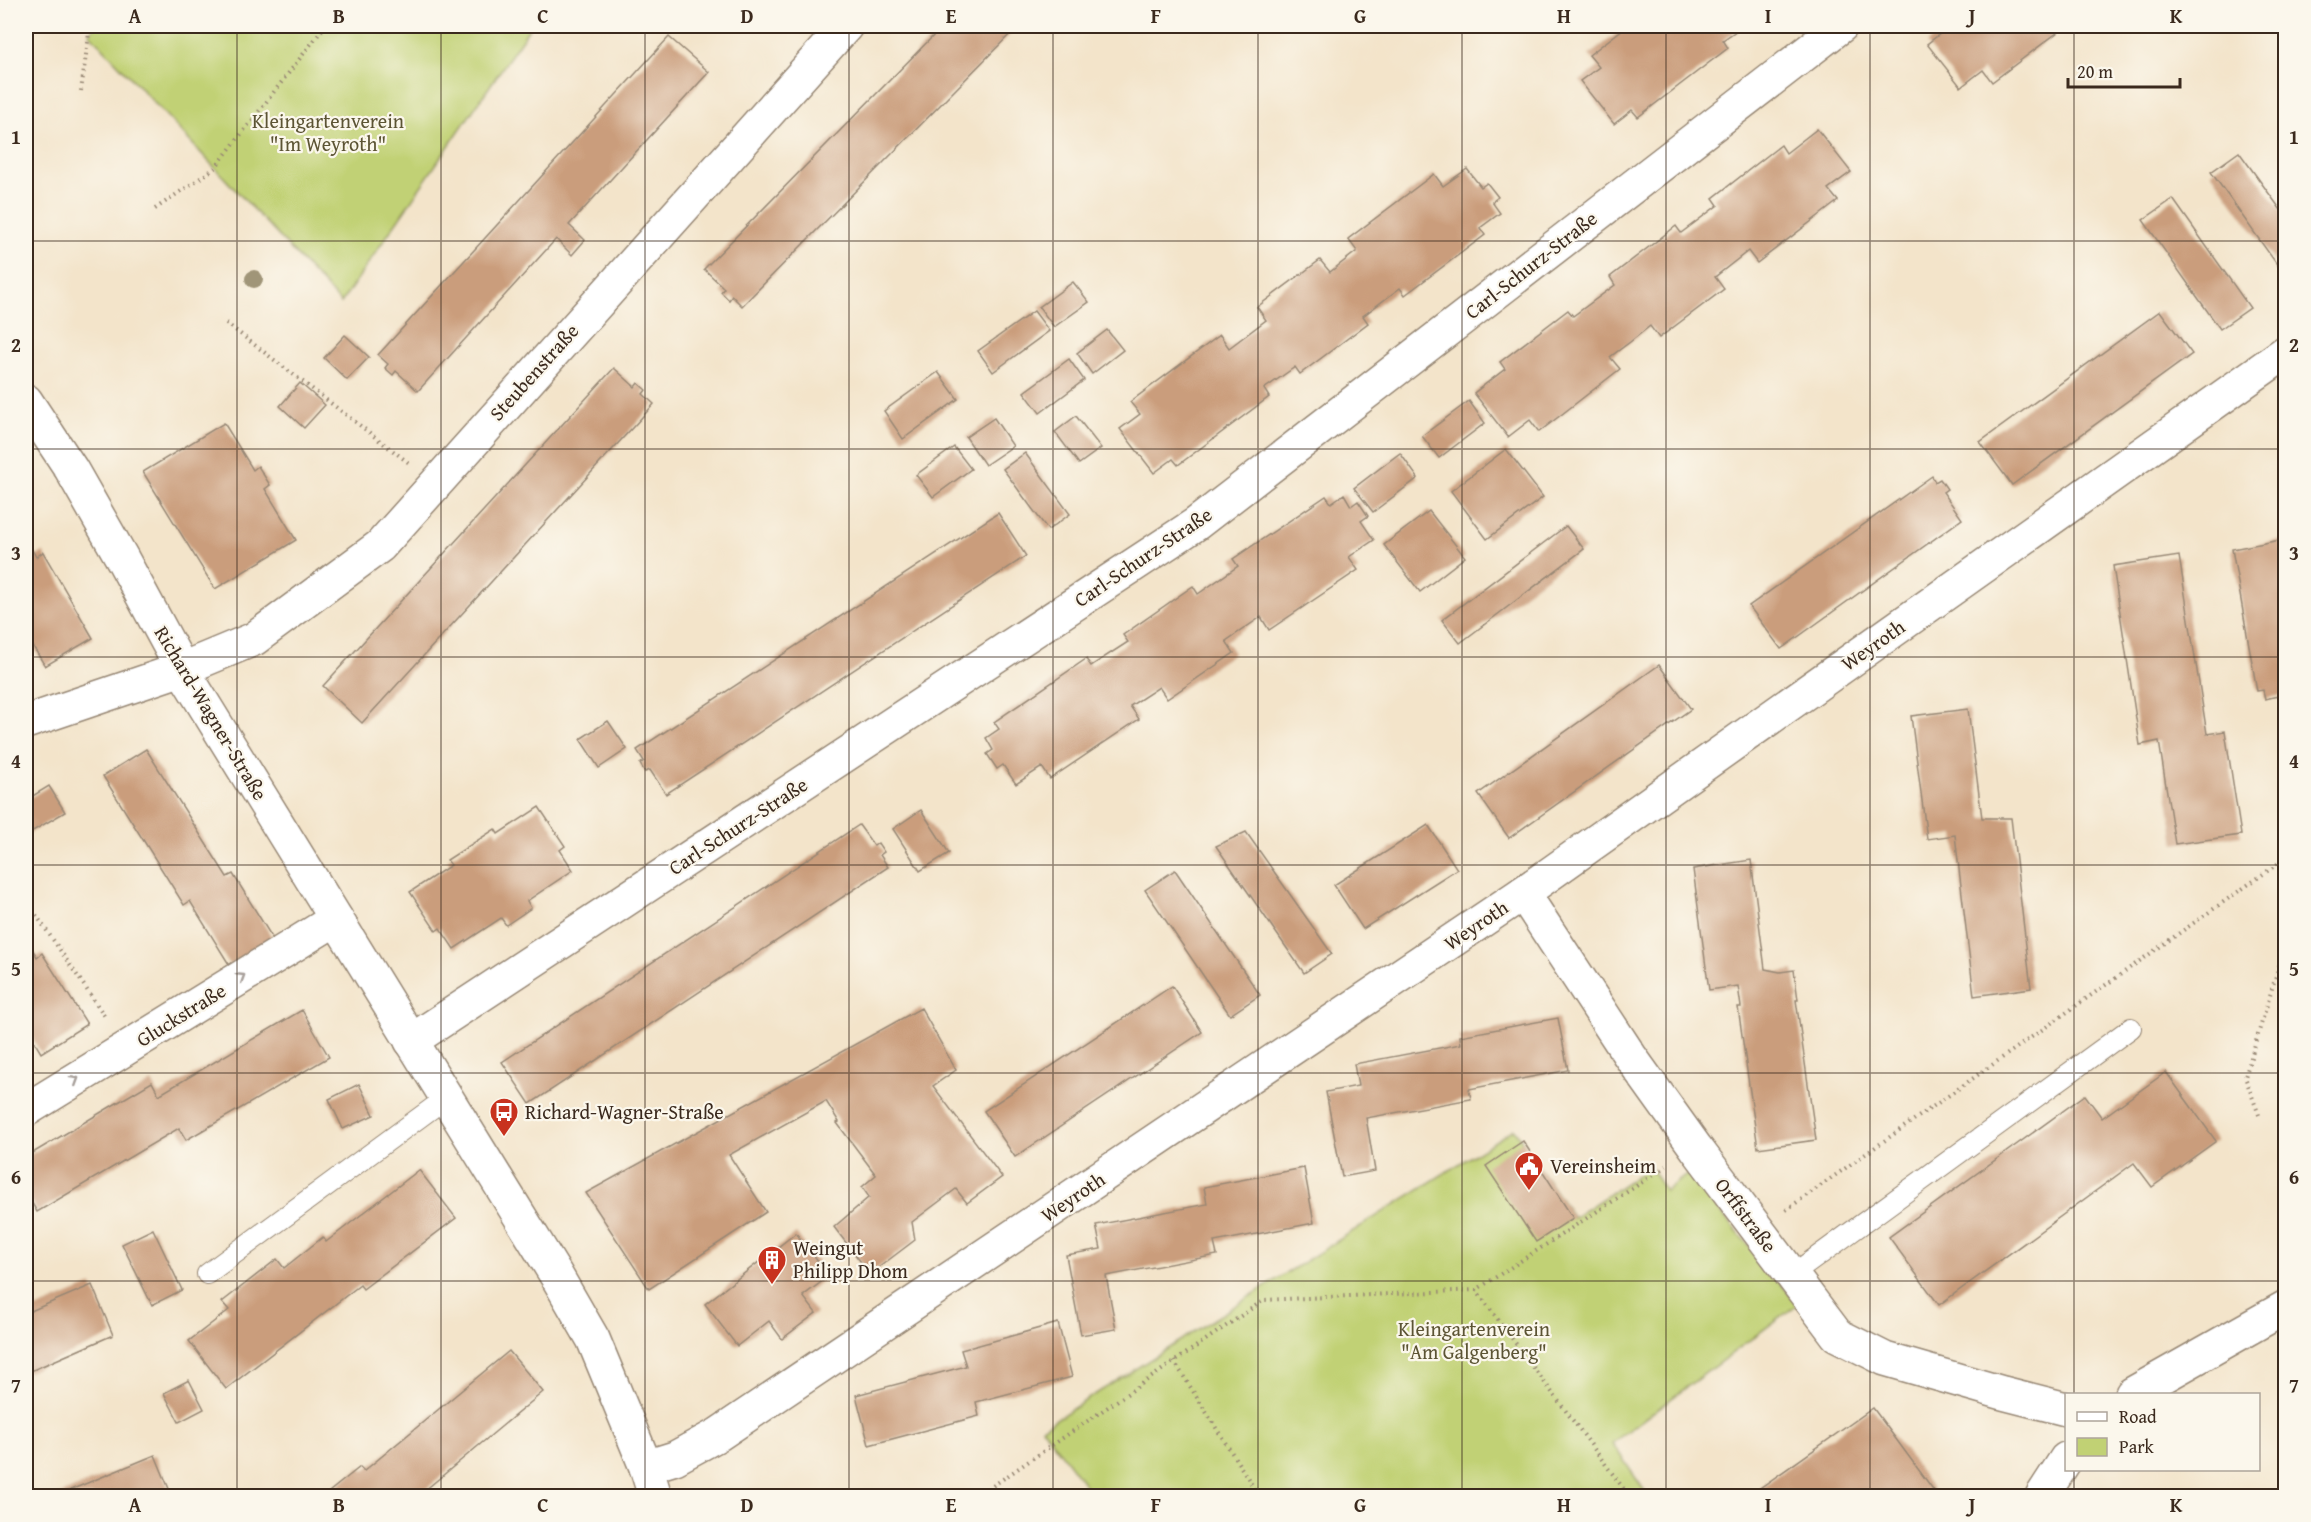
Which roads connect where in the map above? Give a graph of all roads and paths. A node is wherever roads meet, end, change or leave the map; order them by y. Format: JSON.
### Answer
{"nodes":[{"id":1,"x":96,"y":26,"type":"edge"},
{"id":2,"x":325,"y":26,"type":"edge"},
{"id":3,"x":846,"y":26,"type":"edge"},
{"id":4,"x":1841,"y":26,"type":"edge"},
{"id":5,"x":81,"y":91,"type":"dead end"},
{"id":6,"x":155,"y":209,"type":"dead end"},
{"id":7,"x":226,"y":323,"type":"dead end"},
{"id":8,"x":2286,"y":352,"type":"edge"},
{"id":9,"x":26,"y":401,"type":"edge"},
{"id":10,"x":435,"y":483,"type":"junction"},
{"id":11,"x":182,"y":669,"type":"junction"},
{"id":12,"x":26,"y":722,"type":"edge"},
{"id":13,"x":2286,"y":858,"type":"edge"},
{"id":14,"x":1522,"y":893,"type":"junction"},
{"id":15,"x":26,"y":900,"type":"edge"},
{"id":16,"x":336,"y":919,"type":"junction"},
{"id":17,"x":2286,"y":943,"type":"edge"},
{"id":18,"x":2131,"y":1028,"type":"dead end"},
{"id":19,"x":411,"y":1041,"type":"junction"},
{"id":20,"x":126,"y":1048,"type":"junction"},
{"id":21,"x":446,"y":1098,"type":"junction"},
{"id":22,"x":26,"y":1110,"type":"edge"},
{"id":23,"x":2259,"y":1115,"type":"dead end"},
{"id":24,"x":1696,"y":1148,"type":"junction"},
{"id":25,"x":1758,"y":1230,"type":"junction"},
{"id":26,"x":207,"y":1274,"type":"dead end"},
{"id":27,"x":1792,"y":1275,"type":"junction"},
{"id":28,"x":1476,"y":1290,"type":"junction"},
{"id":29,"x":2286,"y":1307,"type":"edge"},
{"id":30,"x":1174,"y":1361,"type":"junction"},
{"id":31,"x":2136,"y":1393,"type":"edge"},
{"id":32,"x":2065,"y":1408,"type":"edge"},
{"id":33,"x":2065,"y":1462,"type":"edge"},
{"id":34,"x":650,"y":1482,"type":"edge"},
{"id":35,"x":978,"y":1497,"type":"edge"},
{"id":36,"x":1259,"y":1497,"type":"edge"},
{"id":37,"x":1629,"y":1497,"type":"edge"},
{"id":38,"x":2042,"y":1497,"type":"edge"}],
"edges":[{"from":1,"to":5,"type":"path"},
{"from":2,"to":6,"type":"path"},
{"from":3,"to":10,"type":"street","name":"Steubenstraße"},
{"from":4,"to":19,"type":"street","name":"Carl-Schurz-Straße"},
{"from":7,"to":10,"type":"path"},
{"from":8,"to":14,"type":"street","name":"Weyroth"},
{"from":9,"to":11,"type":"street","name":"Richard-Wagner-Straße"},
{"from":10,"to":11,"type":"street","name":"Steubenstraße"},
{"from":11,"to":12,"type":"street","name":"Steubenstraße"},
{"from":11,"to":16,"type":"street","name":"Richard-Wagner-Straße"},
{"from":13,"to":25,"type":"path"},
{"from":14,"to":24,"type":"street","name":"Orffstraße"},
{"from":14,"to":34,"type":"street","name":"Weyroth"},
{"from":15,"to":20,"type":"path"},
{"from":16,"to":19,"type":"street","name":"Richard-Wagner-Straße"},
{"from":20,"to":16,"type":"street","name":"Gluckstraße","one_way":true},
{"from":17,"to":23,"type":"path"},
{"from":18,"to":27,"type":"lane"},
{"from":19,"to":21,"type":"street","name":"Richard-Wagner-Straße"},
{"from":22,"to":20,"type":"street","name":"Gluckstraße","one_way":true},
{"from":21,"to":26,"type":"lane"},
{"from":21,"to":34,"type":"street","name":"Richard-Wagner-Straße"},
{"from":24,"to":25,"type":"street","name":"Orffstraße"},
{"from":24,"to":28,"type":"path"},
{"from":25,"to":27,"type":"street","name":"Orffstraße"},
{"from":27,"to":32,"type":"street","name":"Orffstraße"},
{"from":28,"to":30,"type":"path"},
{"from":28,"to":37,"type":"path"},
{"from":29,"to":31,"type":"street"},
{"from":30,"to":35,"type":"path"},
{"from":30,"to":36,"type":"path"},
{"from":33,"to":38,"type":"street"}]}
